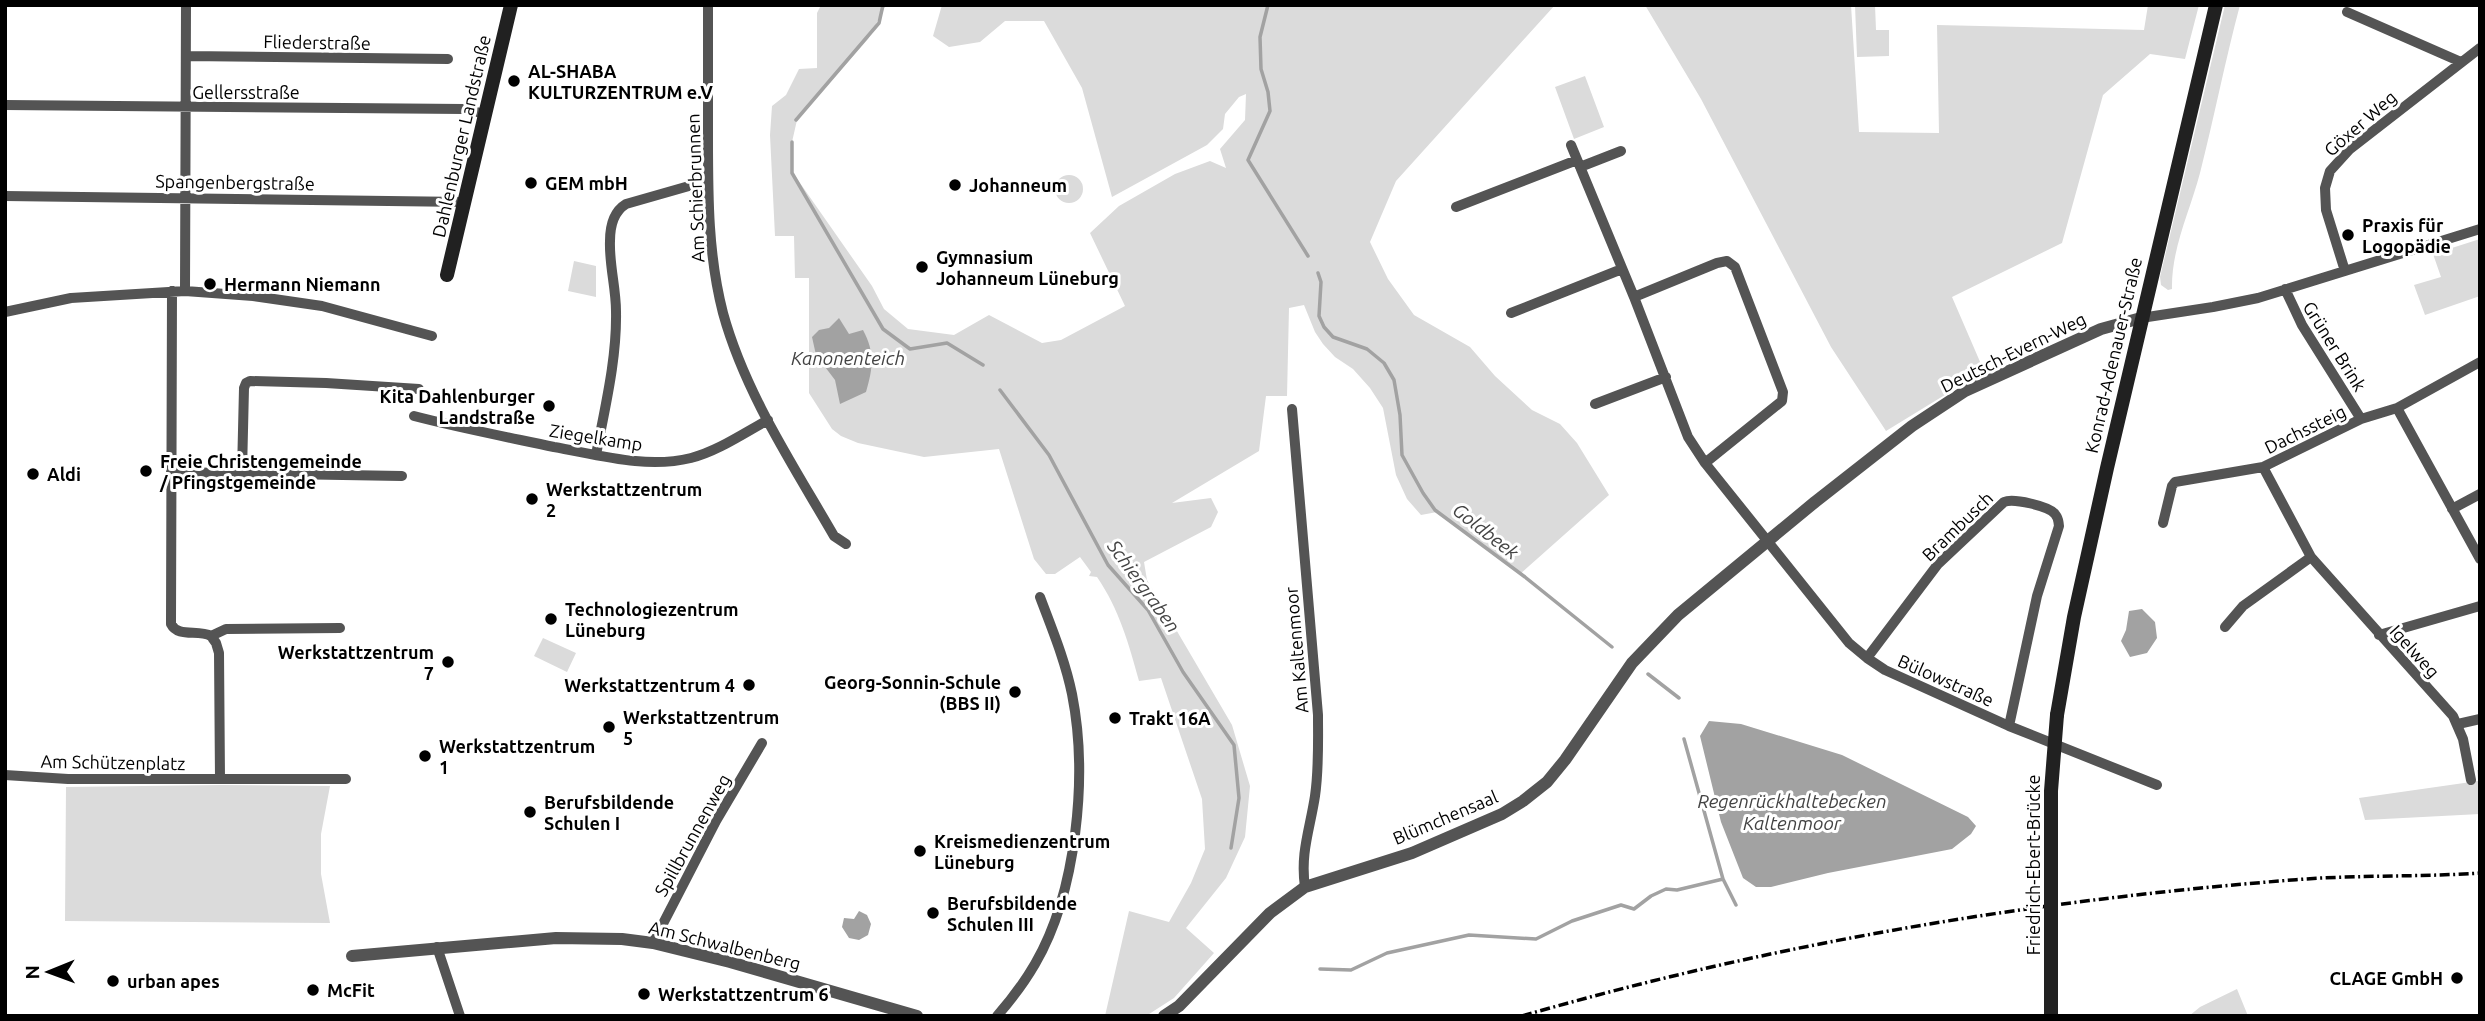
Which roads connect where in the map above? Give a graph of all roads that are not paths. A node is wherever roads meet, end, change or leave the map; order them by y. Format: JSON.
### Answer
{"nodes":[{"id":1,"x":186,"y":5,"type":"edge"},
{"id":2,"x":512,"y":5,"type":"edge"},
{"id":3,"x":708,"y":5,"type":"edge"},
{"id":4,"x":2216,"y":5,"type":"edge"},
{"id":5,"x":2347,"y":12,"type":"dead end"},
{"id":6,"x":2480,"y":48,"type":"edge"},
{"id":7,"x":186,"y":56,"type":"junction"},
{"id":8,"x":448,"y":60,"type":"dead end"},
{"id":9,"x":2461,"y":62,"type":"junction"},
{"id":10,"x":5,"y":105,"type":"edge"},
{"id":11,"x":185,"y":108,"type":"junction"},
{"id":12,"x":485,"y":114,"type":"junction"},
{"id":13,"x":1571,"y":145,"type":"dead end"},
{"id":14,"x":1621,"y":151,"type":"dead end"},
{"id":15,"x":1578,"y":163,"type":"junction"},
{"id":16,"x":708,"y":183,"type":"junction"},
{"id":17,"x":5,"y":196,"type":"edge"},
{"id":18,"x":184,"y":197,"type":"junction"},
{"id":19,"x":465,"y":202,"type":"junction"},
{"id":20,"x":1457,"y":207,"type":"dead end"},
{"id":21,"x":2480,"y":222,"type":"edge"},
{"id":22,"x":2480,"y":229,"type":"edge"},
{"id":23,"x":2459,"y":236,"type":"junction"},
{"id":24,"x":1622,"y":269,"type":"junction"},
{"id":25,"x":2345,"y":271,"type":"junction"},
{"id":26,"x":447,"y":275,"type":"dead end"},
{"id":27,"x":2285,"y":289,"type":"junction"},
{"id":28,"x":172,"y":291,"type":"junction"},
{"id":29,"x":185,"y":291,"type":"junction"},
{"id":30,"x":1634,"y":297,"type":"junction"},
{"id":31,"x":5,"y":312,"type":"edge"},
{"id":32,"x":1511,"y":313,"type":"dead end"},
{"id":33,"x":2141,"y":318,"type":"junction"},
{"id":34,"x":432,"y":336,"type":"dead end"},
{"id":35,"x":2480,"y":362,"type":"edge"},
{"id":36,"x":1665,"y":377,"type":"junction"},
{"id":37,"x":419,"y":389,"type":"dead end"},
{"id":38,"x":1595,"y":404,"type":"dead end"},
{"id":39,"x":2397,"y":408,"type":"junction"},
{"id":40,"x":1292,"y":409,"type":"dead end"},
{"id":41,"x":414,"y":416,"type":"dead end"},
{"id":42,"x":2361,"y":419,"type":"junction"},
{"id":43,"x":768,"y":420,"type":"junction"},
{"id":44,"x":596,"y":455,"type":"junction"},
{"id":45,"x":1705,"y":463,"type":"junction"},
{"id":46,"x":2263,"y":467,"type":"junction"},
{"id":47,"x":171,"y":472,"type":"junction"},
{"id":48,"x":242,"y":472,"type":"junction"},
{"id":49,"x":402,"y":476,"type":"dead end"},
{"id":50,"x":2480,"y":494,"type":"edge"},
{"id":51,"x":2452,"y":509,"type":"junction"},
{"id":52,"x":2163,"y":523,"type":"dead end"},
{"id":53,"x":1767,"y":541,"type":"junction"},
{"id":54,"x":846,"y":544,"type":"dead end"},
{"id":55,"x":2311,"y":557,"type":"junction"},
{"id":56,"x":2480,"y":559,"type":"edge"},
{"id":57,"x":1040,"y":597,"type":"dead end"},
{"id":58,"x":1698,"y":597,"type":"joint"},
{"id":59,"x":2480,"y":606,"type":"edge"},
{"id":60,"x":2225,"y":627,"type":"dead end"},
{"id":61,"x":340,"y":628,"type":"dead end"},
{"id":62,"x":2379,"y":635,"type":"junction"},
{"id":63,"x":211,"y":636,"type":"junction"},
{"id":64,"x":1867,"y":658,"type":"junction"},
{"id":65,"x":2057,"y":715,"type":"joint"},
{"id":66,"x":2480,"y":719,"type":"edge"},
{"id":67,"x":2458,"y":724,"type":"junction"},
{"id":68,"x":2009,"y":726,"type":"junction"},
{"id":69,"x":762,"y":743,"type":"dead end"},
{"id":70,"x":5,"y":775,"type":"edge"},
{"id":71,"x":220,"y":779,"type":"junction"},
{"id":72,"x":346,"y":779,"type":"dead end"},
{"id":73,"x":2471,"y":780,"type":"dead end"},
{"id":74,"x":2157,"y":785,"type":"dead end"},
{"id":75,"x":1305,"y":887,"type":"junction"},
{"id":76,"x":653,"y":943,"type":"junction"},
{"id":77,"x":437,"y":947,"type":"junction"},
{"id":78,"x":352,"y":956,"type":"dead end"},
{"id":79,"x":460,"y":1016,"type":"edge"},
{"id":80,"x":917,"y":1016,"type":"edge"},
{"id":81,"x":996,"y":1016,"type":"edge"},
{"id":82,"x":1164,"y":1016,"type":"edge"},
{"id":83,"x":2051,"y":1016,"type":"edge"}],
"edges":[{"from":1,"to":7,"type":"street"},
{"from":2,"to":12,"type":"main road","name":"Dahlenburger Landstraße"},
{"from":3,"to":16,"type":"street","name":"Am Schierbrunnen"},
{"from":4,"to":33,"type":"main road","name":"Konrad-Adenauer-Straße"},
{"from":5,"to":9,"type":"street"},
{"from":6,"to":9,"type":"street","name":"Göxer Weg"},
{"from":7,"to":8,"type":"street","name":"Fliederstraße"},
{"from":7,"to":11,"type":"street"},
{"from":9,"to":25,"type":"street","name":"Göxer Weg"},
{"from":10,"to":11,"type":"street","name":"Gellersstraße"},
{"from":11,"to":12,"type":"street","name":"Gellersstraße"},
{"from":11,"to":18,"type":"street"},
{"from":12,"to":19,"type":"main road","name":"Dahlenburger Landstraße"},
{"from":13,"to":15,"type":"street","name":"Bülowstraße"},
{"from":14,"to":15,"type":"street"},
{"from":15,"to":20,"type":"street"},
{"from":15,"to":24,"type":"street","name":"Bülowstraße"},
{"from":16,"to":43,"type":"street","name":"Am Schierbrunnen"},
{"from":16,"to":44,"type":"street"},
{"from":17,"to":18,"type":"street","name":"Spangenbergstraße"},
{"from":18,"to":19,"type":"street","name":"Spangenbergstraße"},
{"from":18,"to":29,"type":"street"},
{"from":19,"to":26,"type":"main road","name":"Dahlenburger Landstraße"},
{"from":21,"to":23,"type":"street"},
{"from":22,"to":23,"type":"street","name":"Deutsch-Evern-Weg"},
{"from":23,"to":25,"type":"street","name":"Deutsch-Evern-Weg"},
{"from":24,"to":30,"type":"street","name":"Bülowstraße"},
{"from":24,"to":32,"type":"street"},
{"from":25,"to":27,"type":"street","name":"Deutsch-Evern-Weg"},
{"from":27,"to":33,"type":"street","name":"Deutsch-Evern-Weg"},
{"from":27,"to":42,"type":"street","name":"Grüner Brink"},
{"from":28,"to":29,"type":"street"},
{"from":28,"to":31,"type":"street"},
{"from":28,"to":47,"type":"street"},
{"from":29,"to":34,"type":"street"},
{"from":30,"to":36,"type":"street","name":"Bülowstraße"},
{"from":30,"to":45,"type":"street"},
{"from":33,"to":53,"type":"street","name":"Deutsch-Evern-Weg"},
{"from":33,"to":65,"type":"main road","name":"Konrad-Adenauer-Straße"},
{"from":35,"to":39,"type":"street","name":"Dachssteig"},
{"from":36,"to":38,"type":"street"},
{"from":36,"to":45,"type":"street","name":"Bülowstraße"},
{"from":37,"to":48,"type":"street"},
{"from":39,"to":42,"type":"street","name":"Dachssteig"},
{"from":39,"to":51,"type":"street"},
{"from":40,"to":75,"type":"street","name":"Am Kaltenmoor"},
{"from":41,"to":44,"type":"street","name":"Ziegelkamp"},
{"from":42,"to":46,"type":"street","name":"Dachssteig"},
{"from":43,"to":44,"type":"street","name":"Ziegelkamp"},
{"from":43,"to":54,"type":"street","name":"Am Schierbrunnen"},
{"from":45,"to":53,"type":"street","name":"Bülowstraße"},
{"from":46,"to":52,"type":"street","name":"Dachssteig"},
{"from":46,"to":55,"type":"street","name":"Igelweg"},
{"from":47,"to":48,"type":"street"},
{"from":47,"to":63,"type":"street"},
{"from":48,"to":49,"type":"street"},
{"from":50,"to":51,"type":"street"},
{"from":51,"to":56,"type":"street"},
{"from":53,"to":58,"type":"street","name":"Deutsch-Evern-Weg"},
{"from":53,"to":64,"type":"street","name":"Bülowstraße"},
{"from":55,"to":60,"type":"street"},
{"from":55,"to":62,"type":"street","name":"Igelweg"},
{"from":57,"to":81,"type":"street"},
{"from":58,"to":75,"type":"street","name":"Blümchensaal"},
{"from":59,"to":62,"type":"street"},
{"from":61,"to":63,"type":"street"},
{"from":62,"to":67,"type":"street","name":"Igelweg"},
{"from":63,"to":71,"type":"street"},
{"from":64,"to":68,"type":"street","name":"Bülowstraße"},
{"from":64,"to":68,"type":"street","name":"Brambusch"},
{"from":65,"to":83,"type":"main road","name":"Friedrich-Ebert-Brücke","bridge":true},
{"from":66,"to":67,"type":"street"},
{"from":67,"to":73,"type":"street","name":"Igelweg"},
{"from":68,"to":74,"type":"street","name":"Bülowstraße"},
{"from":69,"to":76,"type":"street","name":"Spillbrunnenweg"},
{"from":70,"to":71,"type":"street","name":"Am Schützenplatz"},
{"from":71,"to":72,"type":"street","name":"Am Schützenplatz"},
{"from":75,"to":82,"type":"street","name":"Blümchensaal"},
{"from":76,"to":77,"type":"street","name":"Am Schwalbenberg"},
{"from":76,"to":80,"type":"street","name":"Am Schwalbenberg"},
{"from":77,"to":78,"type":"street","name":"Am Schwalbenberg"},
{"from":77,"to":79,"type":"street"}]}
